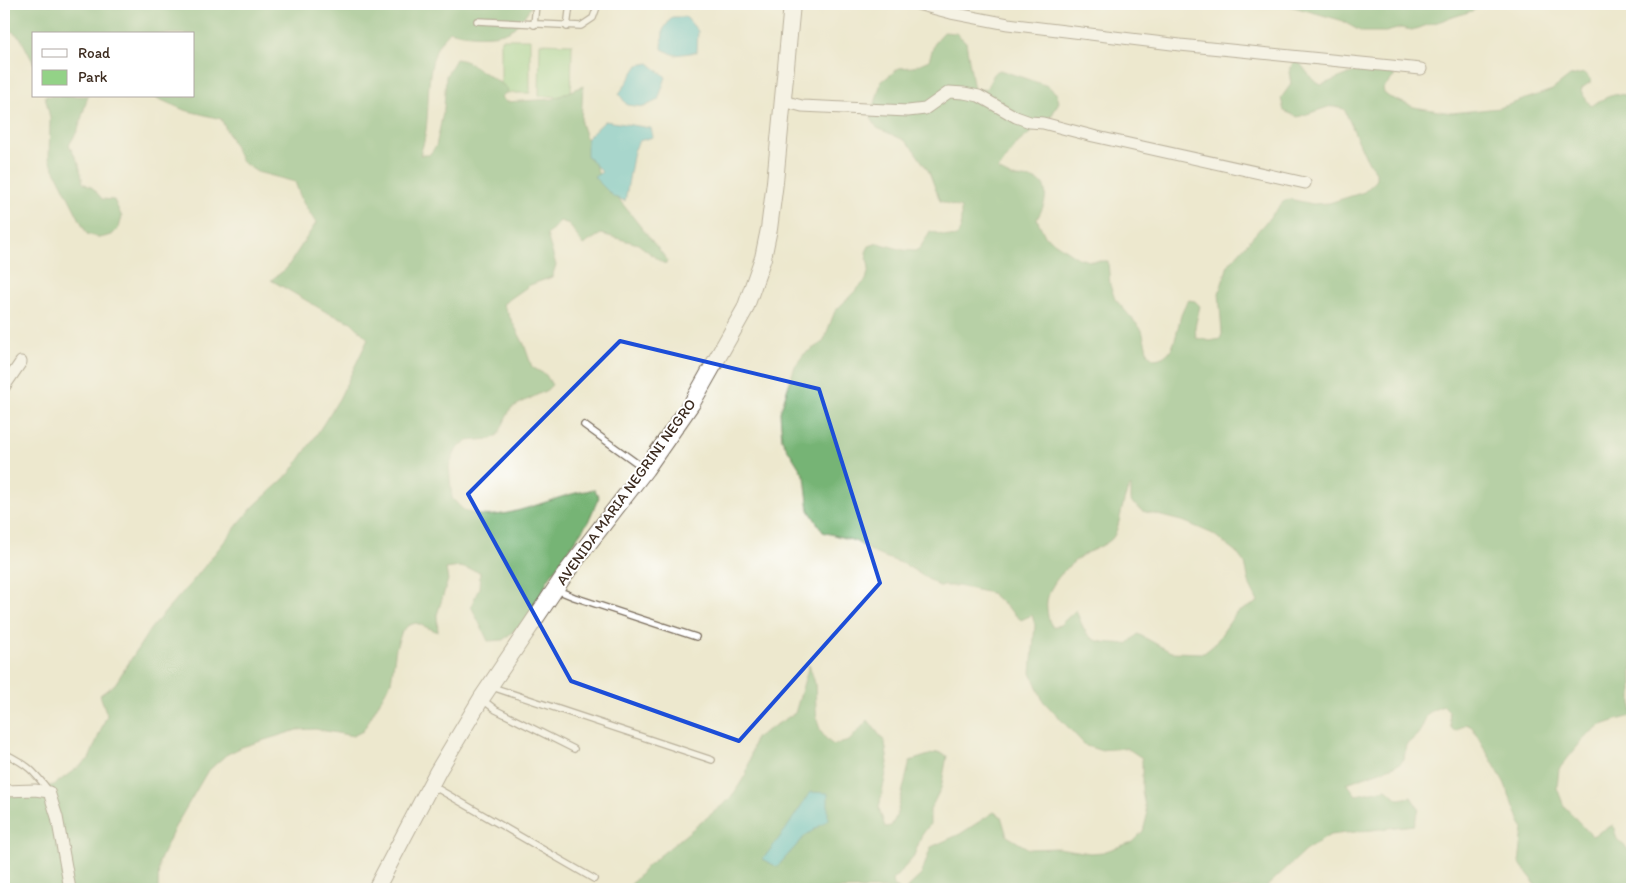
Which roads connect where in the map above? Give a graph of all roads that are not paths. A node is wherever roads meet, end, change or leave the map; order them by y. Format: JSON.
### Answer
{"nodes":[{"id":1,"x":536,"y":4,"type":"edge"},
{"id":2,"x":570,"y":4,"type":"edge"},
{"id":3,"x":598,"y":4,"type":"edge"},
{"id":4,"x":792,"y":4,"type":"edge"},
{"id":5,"x":917,"y":4,"type":"edge"},
{"id":6,"x":477,"y":21,"type":"dead end"},
{"id":7,"x":534,"y":25,"type":"junction"},
{"id":8,"x":567,"y":27,"type":"junction"},
{"id":9,"x":1421,"y":69,"type":"dead end"},
{"id":10,"x":783,"y":101,"type":"junction"},
{"id":11,"x":1305,"y":184,"type":"dead end"},
{"id":12,"x":21,"y":362,"type":"dead end"},
{"id":13,"x":4,"y":387,"type":"edge"},
{"id":14,"x":584,"y":424,"type":"dead end"},
{"id":15,"x":646,"y":469,"type":"junction"},
{"id":16,"x":555,"y":589,"type":"junction"},
{"id":17,"x":696,"y":637,"type":"dead end"},
{"id":18,"x":485,"y":693,"type":"junction"},
{"id":19,"x":574,"y":749,"type":"dead end"},
{"id":20,"x":4,"y":753,"type":"edge"},
{"id":21,"x":712,"y":760,"type":"dead end"},
{"id":22,"x":431,"y":785,"type":"junction"},
{"id":23,"x":4,"y":790,"type":"edge"},
{"id":24,"x":49,"y":792,"type":"junction"},
{"id":25,"x":594,"y":878,"type":"dead end"},
{"id":26,"x":70,"y":889,"type":"edge"},
{"id":27,"x":376,"y":889,"type":"edge"}],
"edges":[{"from":1,"to":7,"type":"lane"},
{"from":2,"to":8,"type":"lane"},
{"from":3,"to":8,"type":"lane"},
{"from":4,"to":10,"type":"street","name":"AVENIDA MARIA NEGRINI NEGRO"},
{"from":5,"to":9,"type":"street"},
{"from":6,"to":7,"type":"lane"},
{"from":7,"to":8,"type":"lane"},
{"from":10,"to":11,"type":"street"},
{"from":10,"to":15,"type":"street","name":"AVENIDA MARIA NEGRINI NEGRO"},
{"from":12,"to":13,"type":"street"},
{"from":14,"to":15,"type":"lane"},
{"from":15,"to":16,"type":"street","name":"AVENIDA MARIA NEGRINI NEGRO"},
{"from":16,"to":17,"type":"lane"},
{"from":16,"to":18,"type":"street","name":"AVENIDA MARIA NEGRINI NEGRO"},
{"from":18,"to":19,"type":"lane"},
{"from":18,"to":21,"type":"lane"},
{"from":18,"to":22,"type":"street","name":"AVENIDA MARIA NEGRINI NEGRO"},
{"from":20,"to":24,"type":"lane"},
{"from":22,"to":25,"type":"lane"},
{"from":22,"to":27,"type":"street","name":"AVENIDA MARIA NEGRINI NEGRO"},
{"from":23,"to":24,"type":"street"},
{"from":24,"to":26,"type":"street"}]}
